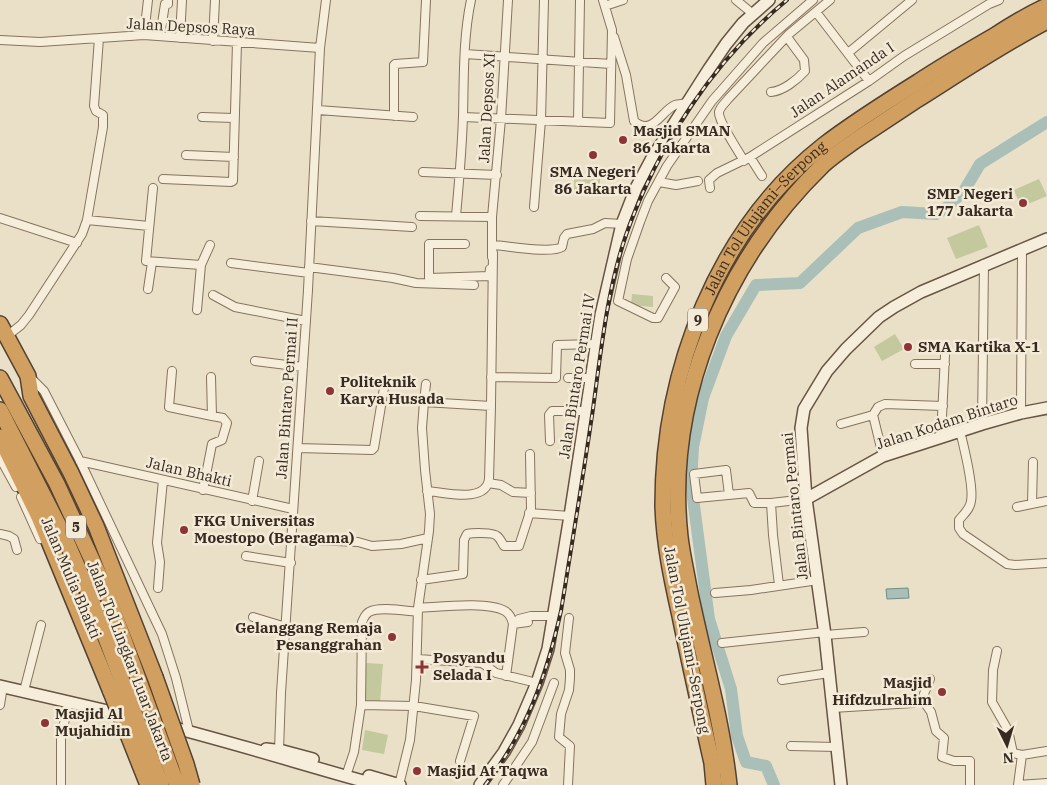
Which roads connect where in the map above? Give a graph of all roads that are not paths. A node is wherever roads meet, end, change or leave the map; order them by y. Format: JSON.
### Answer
{"nodes":[{"id":1,"x":148,"y":0,"type":"edge"},
{"id":2,"x":168,"y":0,"type":"edge"},
{"id":3,"x":182,"y":0,"type":"edge"},
{"id":4,"x":215,"y":0,"type":"edge"},
{"id":5,"x":326,"y":0,"type":"edge"},
{"id":6,"x":426,"y":0,"type":"edge"},
{"id":7,"x":471,"y":0,"type":"edge"},
{"id":8,"x":508,"y":0,"type":"edge"},
{"id":9,"x":544,"y":0,"type":"edge"},
{"id":10,"x":580,"y":0,"type":"edge"},
{"id":11,"x":623,"y":0,"type":"edge"},
{"id":12,"x":736,"y":0,"type":"edge"},
{"id":13,"x":813,"y":0,"type":"edge"},
{"id":14,"x":830,"y":0,"type":"edge"},
{"id":15,"x":912,"y":0,"type":"edge"},
{"id":16,"x":998,"y":0,"type":"edge"},
{"id":17,"x":763,"y":2,"type":"edge"},
{"id":18,"x":987,"y":2,"type":"edge"},
{"id":19,"x":604,"y":3,"type":"edge"},
{"id":20,"x":816,"y":12,"type":"junction"},
{"id":21,"x":752,"y":14,"type":"junction"},
{"id":22,"x":1046,"y":15,"type":"edge"},
{"id":23,"x":612,"y":30,"type":"junction"},
{"id":24,"x":144,"y":35,"type":"junction"},
{"id":25,"x":160,"y":36,"type":"junction"},
{"id":26,"x":787,"y":37,"type":"junction"},
{"id":27,"x":99,"y":38,"type":"junction"},
{"id":28,"x":180,"y":38,"type":"junction"},
{"id":29,"x":0,"y":40,"type":"edge"},
{"id":30,"x":213,"y":41,"type":"junction"},
{"id":31,"x":237,"y":42,"type":"junction"},
{"id":32,"x":320,"y":48,"type":"junction"},
{"id":33,"x":848,"y":53,"type":"junction"},
{"id":34,"x":465,"y":54,"type":"junction"},
{"id":35,"x":504,"y":56,"type":"junction"},
{"id":36,"x":542,"y":59,"type":"junction"},
{"id":37,"x":579,"y":62,"type":"junction"},
{"id":38,"x":611,"y":64,"type":"junction"},
{"id":39,"x":869,"y":81,"type":"junction"},
{"id":40,"x":771,"y":92,"type":"dead end"},
{"id":41,"x":687,"y":104,"type":"junction"},
{"id":42,"x":318,"y":110,"type":"junction"},
{"id":43,"x":394,"y":116,"type":"junction"},
{"id":44,"x":202,"y":117,"type":"dead end"},
{"id":45,"x":413,"y":117,"type":"dead end"},
{"id":46,"x":463,"y":117,"type":"junction"},
{"id":47,"x":234,"y":118,"type":"junction"},
{"id":48,"x":501,"y":119,"type":"junction"},
{"id":49,"x":541,"y":120,"type":"junction"},
{"id":50,"x":578,"y":122,"type":"junction"},
{"id":51,"x":186,"y":155,"type":"dead end"},
{"id":52,"x":234,"y":157,"type":"junction"},
{"id":53,"x":747,"y":159,"type":"junction"},
{"id":54,"x":423,"y":172,"type":"dead end"},
{"id":55,"x":460,"y":174,"type":"junction"},
{"id":56,"x":497,"y":175,"type":"junction"},
{"id":57,"x":762,"y":176,"type":"dead end"},
{"id":58,"x":163,"y":179,"type":"dead end"},
{"id":59,"x":698,"y":181,"type":"dead end"},
{"id":60,"x":659,"y":182,"type":"junction"},
{"id":61,"x":153,"y":188,"type":"dead end"},
{"id":62,"x":710,"y":188,"type":"dead end"},
{"id":63,"x":534,"y":207,"type":"dead end"},
{"id":64,"x":420,"y":216,"type":"dead end"},
{"id":65,"x":456,"y":216,"type":"junction"},
{"id":66,"x":492,"y":217,"type":"junction"},
{"id":67,"x":0,"y":218,"type":"edge"},
{"id":68,"x":87,"y":220,"type":"junction"},
{"id":69,"x":311,"y":221,"type":"junction"},
{"id":70,"x":622,"y":224,"type":"junction"},
{"id":71,"x":148,"y":226,"type":"junction"},
{"id":72,"x":412,"y":228,"type":"dead end"},
{"id":73,"x":1047,"y":239,"type":"edge"},
{"id":74,"x":77,"y":243,"type":"junction"},
{"id":75,"x":465,"y":244,"type":"dead end"},
{"id":76,"x":210,"y":245,"type":"dead end"},
{"id":77,"x":493,"y":249,"type":"junction"},
{"id":78,"x":1022,"y":249,"type":"junction"},
{"id":79,"x":152,"y":262,"type":"junction"},
{"id":80,"x":231,"y":263,"type":"dead end"},
{"id":81,"x":984,"y":264,"type":"junction"},
{"id":82,"x":201,"y":265,"type":"junction"},
{"id":83,"x":309,"y":270,"type":"junction"},
{"id":84,"x":666,"y":278,"type":"dead end"},
{"id":85,"x":474,"y":285,"type":"dead end"},
{"id":86,"x":148,"y":289,"type":"dead end"},
{"id":87,"x":213,"y":295,"type":"dead end"},
{"id":88,"x":197,"y":310,"type":"dead end"},
{"id":89,"x":306,"y":321,"type":"junction"},
{"id":90,"x":4,"y":330,"type":"edge"},
{"id":91,"x":596,"y":344,"type":"junction"},
{"id":92,"x":945,"y":355,"type":"dead end"},
{"id":93,"x":255,"y":361,"type":"dead end"},
{"id":94,"x":915,"y":364,"type":"dead end"},
{"id":95,"x":945,"y":364,"type":"junction"},
{"id":96,"x":303,"y":367,"type":"junction"},
{"id":97,"x":172,"y":371,"type":"dead end"},
{"id":98,"x":28,"y":376,"type":"junction"},
{"id":99,"x":211,"y":376,"type":"dead end"},
{"id":100,"x":491,"y":377,"type":"junction"},
{"id":101,"x":0,"y":378,"type":"edge"},
{"id":102,"x":568,"y":378,"type":"dead end"},
{"id":103,"x":591,"y":378,"type":"junction"},
{"id":104,"x":426,"y":384,"type":"dead end"},
{"id":105,"x":384,"y":388,"type":"dead end"},
{"id":106,"x":424,"y":402,"type":"junction"},
{"id":107,"x":491,"y":406,"type":"junction"},
{"id":108,"x":943,"y":406,"type":"junction"},
{"id":109,"x":1047,"y":408,"type":"edge"},
{"id":110,"x":0,"y":410,"type":"edge"},
{"id":111,"x":586,"y":411,"type":"junction"},
{"id":112,"x":1021,"y":413,"type":"junction"},
{"id":113,"x":872,"y":415,"type":"junction"},
{"id":114,"x":212,"y":416,"type":"junction"},
{"id":115,"x":841,"y":424,"type":"dead end"},
{"id":116,"x":982,"y":424,"type":"junction"},
{"id":117,"x":960,"y":431,"type":"junction"},
{"id":118,"x":0,"y":437,"type":"edge"},
{"id":119,"x":941,"y":437,"type":"junction"},
{"id":120,"x":550,"y":441,"type":"dead end"},
{"id":121,"x":298,"y":448,"type":"junction"},
{"id":122,"x":530,"y":454,"type":"dead end"},
{"id":123,"x":883,"y":456,"type":"junction"},
{"id":124,"x":0,"y":458,"type":"edge"},
{"id":125,"x":80,"y":461,"type":"junction"},
{"id":126,"x":259,"y":461,"type":"dead end"},
{"id":127,"x":1033,"y":462,"type":"dead end"},
{"id":128,"x":164,"y":480,"type":"junction"},
{"id":129,"x":488,"y":483,"type":"junction"},
{"id":130,"x":203,"y":490,"type":"junction"},
{"id":131,"x":427,"y":491,"type":"junction"},
{"id":132,"x":531,"y":493,"type":"junction"},
{"id":133,"x":729,"y":496,"type":"junction"},
{"id":134,"x":806,"y":499,"type":"junction"},
{"id":135,"x":252,"y":501,"type":"junction"},
{"id":136,"x":1047,"y":501,"type":"edge"},
{"id":137,"x":771,"y":503,"type":"junction"},
{"id":138,"x":1032,"y":504,"type":"junction"},
{"id":139,"x":1017,"y":507,"type":"dead end"},
{"id":140,"x":293,"y":510,"type":"junction"},
{"id":141,"x":529,"y":513,"type":"junction"},
{"id":142,"x":570,"y":516,"type":"junction"},
{"id":143,"x":0,"y":534,"type":"edge"},
{"id":144,"x":428,"y":538,"type":"junction"},
{"id":145,"x":292,"y":539,"type":"junction"},
{"id":146,"x":16,"y":550,"type":"dead end"},
{"id":147,"x":246,"y":556,"type":"dead end"},
{"id":148,"x":291,"y":563,"type":"junction"},
{"id":149,"x":1047,"y":563,"type":"edge"},
{"id":150,"x":421,"y":580,"type":"junction"},
{"id":151,"x":818,"y":580,"type":"junction"},
{"id":152,"x":779,"y":585,"type":"junction"},
{"id":153,"x":158,"y":588,"type":"dead end"},
{"id":154,"x":715,"y":593,"type":"dead end"},
{"id":155,"x":418,"y":610,"type":"junction"},
{"id":156,"x":253,"y":616,"type":"dead end"},
{"id":157,"x":553,"y":616,"type":"junction"},
{"id":158,"x":569,"y":618,"type":"dead end"},
{"id":159,"x":513,"y":622,"type":"junction"},
{"id":160,"x":528,"y":622,"type":"dead end"},
{"id":161,"x":41,"y":625,"type":"dead end"},
{"id":162,"x":286,"y":627,"type":"junction"},
{"id":163,"x":864,"y":632,"type":"dead end"},
{"id":164,"x":825,"y":634,"type":"junction"},
{"id":165,"x":722,"y":643,"type":"dead end"},
{"id":166,"x":997,"y":652,"type":"dead end"},
{"id":167,"x":417,"y":659,"type":"junction"},
{"id":168,"x":829,"y":673,"type":"junction"},
{"id":169,"x":506,"y":676,"type":"junction"},
{"id":170,"x":930,"y":679,"type":"dead end"},
{"id":171,"x":782,"y":680,"type":"dead end"},
{"id":172,"x":537,"y":683,"type":"junction"},
{"id":173,"x":554,"y":683,"type":"dead end"},
{"id":174,"x":1,"y":686,"type":"edge"},
{"id":175,"x":125,"y":687,"type":"junction"},
{"id":176,"x":24,"y":691,"type":"junction"},
{"id":177,"x":922,"y":699,"type":"junction"},
{"id":178,"x":69,"y":701,"type":"junction"},
{"id":179,"x":0,"y":705,"type":"edge"},
{"id":180,"x":361,"y":705,"type":"junction"},
{"id":181,"x":414,"y":706,"type":"junction"},
{"id":182,"x":833,"y":708,"type":"junction"},
{"id":183,"x":545,"y":709,"type":"junction"},
{"id":184,"x":111,"y":712,"type":"junction"},
{"id":185,"x":561,"y":714,"type":"junction"},
{"id":186,"x":189,"y":731,"type":"junction"},
{"id":187,"x":791,"y":746,"type":"dead end"},
{"id":188,"x":837,"y":747,"type":"junction"},
{"id":189,"x":254,"y":750,"type":"junction"},
{"id":190,"x":1047,"y":751,"type":"edge"},
{"id":191,"x":279,"y":754,"type":"junction"},
{"id":192,"x":1022,"y":755,"type":"junction"},
{"id":193,"x":460,"y":762,"type":"dead end"},
{"id":194,"x":348,"y":770,"type":"junction"},
{"id":195,"x":399,"y":783,"type":"edge"},
{"id":196,"x":1047,"y":783,"type":"edge"},
{"id":197,"x":61,"y":785,"type":"edge"},
{"id":198,"x":148,"y":785,"type":"edge"},
{"id":199,"x":161,"y":785,"type":"edge"},
{"id":200,"x":177,"y":785,"type":"edge"},
{"id":201,"x":192,"y":785,"type":"edge"},
{"id":202,"x":361,"y":785,"type":"edge"},
{"id":203,"x":377,"y":785,"type":"edge"},
{"id":204,"x":480,"y":785,"type":"edge"},
{"id":205,"x":503,"y":785,"type":"edge"},
{"id":206,"x":568,"y":785,"type":"edge"},
{"id":207,"x":714,"y":785,"type":"edge"},
{"id":208,"x":729,"y":785,"type":"edge"},
{"id":209,"x":841,"y":785,"type":"edge"},
{"id":210,"x":970,"y":785,"type":"edge"},
{"id":211,"x":1018,"y":785,"type":"edge"}],
"edges":[{"from":1,"to":24,"type":"street"},
{"from":2,"to":25,"type":"street"},
{"from":3,"to":28,"type":"street"},
{"from":4,"to":30,"type":"street"},
{"from":5,"to":32,"type":"street","name":"Jalan Bintaro Permai II"},
{"from":6,"to":43,"type":"street"},
{"from":7,"to":34,"type":"street"},
{"from":8,"to":35,"type":"street","name":"Jalan Depsos XI"},
{"from":9,"to":36,"type":"street"},
{"from":10,"to":37,"type":"street"},
{"from":11,"to":19,"type":"street"},
{"from":12,"to":21,"type":"street"},
{"from":13,"to":60,"type":"street"},
{"from":14,"to":20,"type":"street"},
{"from":15,"to":33,"type":"street"},
{"from":16,"to":18,"type":"street","name":"Jalan Alamanda I"},
{"from":17,"to":21,"type":"street","name":"Jalan Bintaro Permai IV"},
{"from":18,"to":39,"type":"street","name":"Jalan Alamanda I"},
{"from":19,"to":23,"type":"street"},
{"from":20,"to":26,"type":"street"},
{"from":20,"to":33,"type":"street"},
{"from":21,"to":41,"type":"street","name":"Jalan Bintaro Permai IV"},
{"from":22,"to":207,"type":"highway","name":"Jalan Tol Ulujami–Serpong","number":"9"},
{"from":22,"to":208,"type":"highway","name":"Jalan Tol Ulujami–Serpong","number":"9"},
{"from":23,"to":38,"type":"street"},
{"from":23,"to":41,"type":"street"},
{"from":24,"to":25,"type":"street","name":"Jalan Depsos Raya"},
{"from":24,"to":27,"type":"street","name":"Jalan Depsos Raya"},
{"from":25,"to":28,"type":"street","name":"Jalan Depsos Raya"},
{"from":26,"to":40,"type":"street"},
{"from":26,"to":53,"type":"street"},
{"from":27,"to":29,"type":"street","name":"Jalan Depsos Raya"},
{"from":27,"to":68,"type":"street"},
{"from":28,"to":30,"type":"street","name":"Jalan Depsos Raya"},
{"from":30,"to":31,"type":"street","name":"Jalan Depsos Raya"},
{"from":31,"to":32,"type":"street","name":"Jalan Depsos Raya"},
{"from":31,"to":47,"type":"street"},
{"from":32,"to":42,"type":"street","name":"Jalan Bintaro Permai II"},
{"from":33,"to":39,"type":"street"},
{"from":34,"to":35,"type":"street"},
{"from":34,"to":46,"type":"street"},
{"from":35,"to":36,"type":"street"},
{"from":35,"to":48,"type":"street","name":"Jalan Depsos XI"},
{"from":36,"to":37,"type":"street"},
{"from":36,"to":49,"type":"street"},
{"from":37,"to":38,"type":"street"},
{"from":37,"to":50,"type":"street"},
{"from":38,"to":50,"type":"street"},
{"from":39,"to":53,"type":"street","name":"Jalan Alamanda I"},
{"from":41,"to":70,"type":"street","name":"Jalan Bintaro Permai IV"},
{"from":42,"to":43,"type":"street"},
{"from":42,"to":69,"type":"street","name":"Jalan Bintaro Permai II"},
{"from":43,"to":45,"type":"street"},
{"from":44,"to":47,"type":"street"},
{"from":46,"to":48,"type":"street"},
{"from":46,"to":55,"type":"street"},
{"from":47,"to":52,"type":"street"},
{"from":48,"to":49,"type":"street"},
{"from":48,"to":56,"type":"street","name":"Jalan Depsos XI"},
{"from":49,"to":50,"type":"street"},
{"from":49,"to":63,"type":"street"},
{"from":51,"to":52,"type":"street"},
{"from":52,"to":58,"type":"street"},
{"from":53,"to":57,"type":"street"},
{"from":53,"to":62,"type":"street","name":"Jalan Alamanda I"},
{"from":54,"to":55,"type":"street"},
{"from":55,"to":56,"type":"street"},
{"from":55,"to":65,"type":"street"},
{"from":56,"to":66,"type":"street","name":"Jalan Depsos XI"},
{"from":59,"to":60,"type":"street"},
{"from":60,"to":84,"type":"street"},
{"from":61,"to":71,"type":"street"},
{"from":64,"to":65,"type":"street"},
{"from":65,"to":66,"type":"street"},
{"from":66,"to":77,"type":"street","name":"Jalan Depsos XI"},
{"from":67,"to":74,"type":"street"},
{"from":68,"to":71,"type":"street"},
{"from":68,"to":74,"type":"street"},
{"from":69,"to":72,"type":"street"},
{"from":69,"to":83,"type":"street","name":"Jalan Bintaro Permai II"},
{"from":70,"to":77,"type":"street"},
{"from":70,"to":91,"type":"street","name":"Jalan Bintaro Permai IV"},
{"from":71,"to":79,"type":"street"},
{"from":73,"to":78,"type":"street","name":"Jalan Bintaro Permai"},
{"from":74,"to":90,"type":"street"},
{"from":75,"to":77,"type":"street"},
{"from":76,"to":82,"type":"street"},
{"from":77,"to":100,"type":"street"},
{"from":78,"to":81,"type":"street","name":"Jalan Bintaro Permai"},
{"from":78,"to":112,"type":"street"},
{"from":79,"to":82,"type":"street"},
{"from":79,"to":86,"type":"street"},
{"from":80,"to":83,"type":"street"},
{"from":81,"to":116,"type":"street"},
{"from":81,"to":134,"type":"street","name":"Jalan Bintaro Permai"},
{"from":82,"to":88,"type":"street"},
{"from":83,"to":85,"type":"street"},
{"from":83,"to":89,"type":"street","name":"Jalan Bintaro Permai II"},
{"from":87,"to":89,"type":"street"},
{"from":89,"to":96,"type":"street","name":"Jalan Bintaro Permai II"},
{"from":90,"to":98,"type":"highway"},
{"from":91,"to":100,"type":"street"},
{"from":91,"to":103,"type":"street","name":"Jalan Bintaro Permai IV"},
{"from":92,"to":95,"type":"street"},
{"from":93,"to":96,"type":"street"},
{"from":94,"to":95,"type":"street"},
{"from":95,"to":108,"type":"street"},
{"from":96,"to":121,"type":"street","name":"Jalan Bintaro Permai II"},
{"from":97,"to":114,"type":"street"},
{"from":98,"to":125,"type":"street"},
{"from":98,"to":201,"type":"highway","bridge":true},
{"from":99,"to":114,"type":"street"},
{"from":100,"to":107,"type":"street"},
{"from":101,"to":175,"type":"highway","name":"Jalan Tol Lingkar Luar Jakarta","number":"5"},
{"from":102,"to":103,"type":"street"},
{"from":103,"to":111,"type":"street","name":"Jalan Bintaro Permai IV"},
{"from":104,"to":106,"type":"street"},
{"from":105,"to":121,"type":"street"},
{"from":106,"to":107,"type":"street"},
{"from":106,"to":131,"type":"street"},
{"from":107,"to":129,"type":"street"},
{"from":108,"to":113,"type":"street"},
{"from":108,"to":119,"type":"street"},
{"from":109,"to":112,"type":"street","name":"Jalan Kodam Bintaro"},
{"from":110,"to":175,"type":"highway","name":"Jalan Tol Lingkar Luar Jakarta","number":"5"},
{"from":111,"to":120,"type":"street"},
{"from":111,"to":142,"type":"street","name":"Jalan Bintaro Permai IV"},
{"from":112,"to":116,"type":"street","name":"Jalan Kodam Bintaro"},
{"from":113,"to":115,"type":"street"},
{"from":113,"to":123,"type":"street"},
{"from":114,"to":130,"type":"street"},
{"from":116,"to":117,"type":"street","name":"Jalan Kodam Bintaro"},
{"from":117,"to":119,"type":"street","name":"Jalan Kodam Bintaro"},
{"from":117,"to":149,"type":"street"},
{"from":118,"to":175,"type":"highway"},
{"from":119,"to":123,"type":"street","name":"Jalan Kodam Bintaro"},
{"from":121,"to":140,"type":"street","name":"Jalan Bintaro Permai II"},
{"from":122,"to":132,"type":"street"},
{"from":123,"to":134,"type":"street","name":"Jalan Kodam Bintaro"},
{"from":124,"to":184,"type":"street","name":"Jalan Mulia Bhakti"},
{"from":125,"to":128,"type":"street","name":"Jalan Bhakti"},
{"from":125,"to":186,"type":"street"},
{"from":126,"to":135,"type":"street"},
{"from":127,"to":138,"type":"street"},
{"from":128,"to":130,"type":"street","name":"Jalan Bhakti"},
{"from":128,"to":153,"type":"street"},
{"from":129,"to":131,"type":"street"},
{"from":129,"to":132,"type":"street"},
{"from":130,"to":135,"type":"street","name":"Jalan Bhakti"},
{"from":131,"to":144,"type":"street"},
{"from":132,"to":141,"type":"street"},
{"from":133,"to":133,"type":"street"},
{"from":133,"to":137,"type":"street"},
{"from":134,"to":137,"type":"street"},
{"from":134,"to":151,"type":"street","name":"Jalan Bintaro Permai"},
{"from":135,"to":140,"type":"street","name":"Jalan Bhakti"},
{"from":136,"to":138,"type":"street"},
{"from":137,"to":152,"type":"street"},
{"from":138,"to":139,"type":"street"},
{"from":140,"to":145,"type":"street","name":"Jalan Bintaro Permai II"},
{"from":141,"to":142,"type":"street"},
{"from":141,"to":150,"type":"street"},
{"from":142,"to":157,"type":"street","name":"Jalan Bintaro Permai IV"},
{"from":143,"to":146,"type":"street"},
{"from":144,"to":145,"type":"street"},
{"from":144,"to":150,"type":"street"},
{"from":145,"to":148,"type":"street","name":"Jalan Bintaro Permai II"},
{"from":147,"to":148,"type":"street"},
{"from":148,"to":162,"type":"street","name":"Jalan Bintaro Permai II"},
{"from":150,"to":155,"type":"street"},
{"from":151,"to":152,"type":"street"},
{"from":151,"to":164,"type":"street","name":"Jalan Bintaro Permai"},
{"from":152,"to":154,"type":"street"},
{"from":155,"to":159,"type":"street"},
{"from":155,"to":167,"type":"street"},
{"from":155,"to":180,"type":"street"},
{"from":156,"to":162,"type":"street"},
{"from":157,"to":159,"type":"street"},
{"from":157,"to":172,"type":"street","name":"Jalan Bintaro Permai IV"},
{"from":158,"to":185,"type":"street"},
{"from":159,"to":160,"type":"street"},
{"from":159,"to":169,"type":"street"},
{"from":161,"to":176,"type":"street"},
{"from":162,"to":191,"type":"street","name":"Jalan Bintaro Permai II"},
{"from":163,"to":164,"type":"street"},
{"from":164,"to":165,"type":"street"},
{"from":164,"to":168,"type":"street","name":"Jalan Bintaro Permai"},
{"from":166,"to":192,"type":"street"},
{"from":167,"to":169,"type":"street"},
{"from":167,"to":181,"type":"street"},
{"from":168,"to":171,"type":"street"},
{"from":168,"to":182,"type":"street","name":"Jalan Bintaro Permai"},
{"from":169,"to":172,"type":"street"},
{"from":170,"to":177,"type":"street"},
{"from":172,"to":204,"type":"street","name":"Jalan Bintaro Permai IV"},
{"from":173,"to":183,"type":"street"},
{"from":174,"to":176,"type":"street"},
{"from":174,"to":179,"type":"street"},
{"from":175,"to":198,"type":"highway","bridge":true},
{"from":175,"to":199,"type":"highway","name":"Jalan Tol Lingkar Luar Jakarta","number":"5","bridge":true},
{"from":175,"to":200,"type":"highway","name":"Jalan Tol Lingkar Luar Jakarta","number":"5","bridge":true},
{"from":176,"to":178,"type":"street"},
{"from":177,"to":182,"type":"street"},
{"from":177,"to":210,"type":"street"},
{"from":178,"to":184,"type":"street"},
{"from":178,"to":197,"type":"street"},
{"from":180,"to":181,"type":"street"},
{"from":180,"to":194,"type":"street"},
{"from":181,"to":193,"type":"street"},
{"from":181,"to":195,"type":"street"},
{"from":182,"to":188,"type":"street","name":"Jalan Bintaro Permai"},
{"from":183,"to":185,"type":"street"},
{"from":183,"to":205,"type":"street"},
{"from":184,"to":186,"type":"street"},
{"from":185,"to":206,"type":"street"},
{"from":186,"to":189,"type":"street"},
{"from":187,"to":188,"type":"street"},
{"from":188,"to":209,"type":"street","name":"Jalan Bintaro Permai"},
{"from":189,"to":191,"type":"street"},
{"from":189,"to":202,"type":"street"},
{"from":190,"to":192,"type":"street"},
{"from":191,"to":194,"type":"street"},
{"from":191,"to":203,"type":"street"},
{"from":192,"to":211,"type":"street"},
{"from":194,"to":195,"type":"street"},
{"from":196,"to":211,"type":"street"}]}
